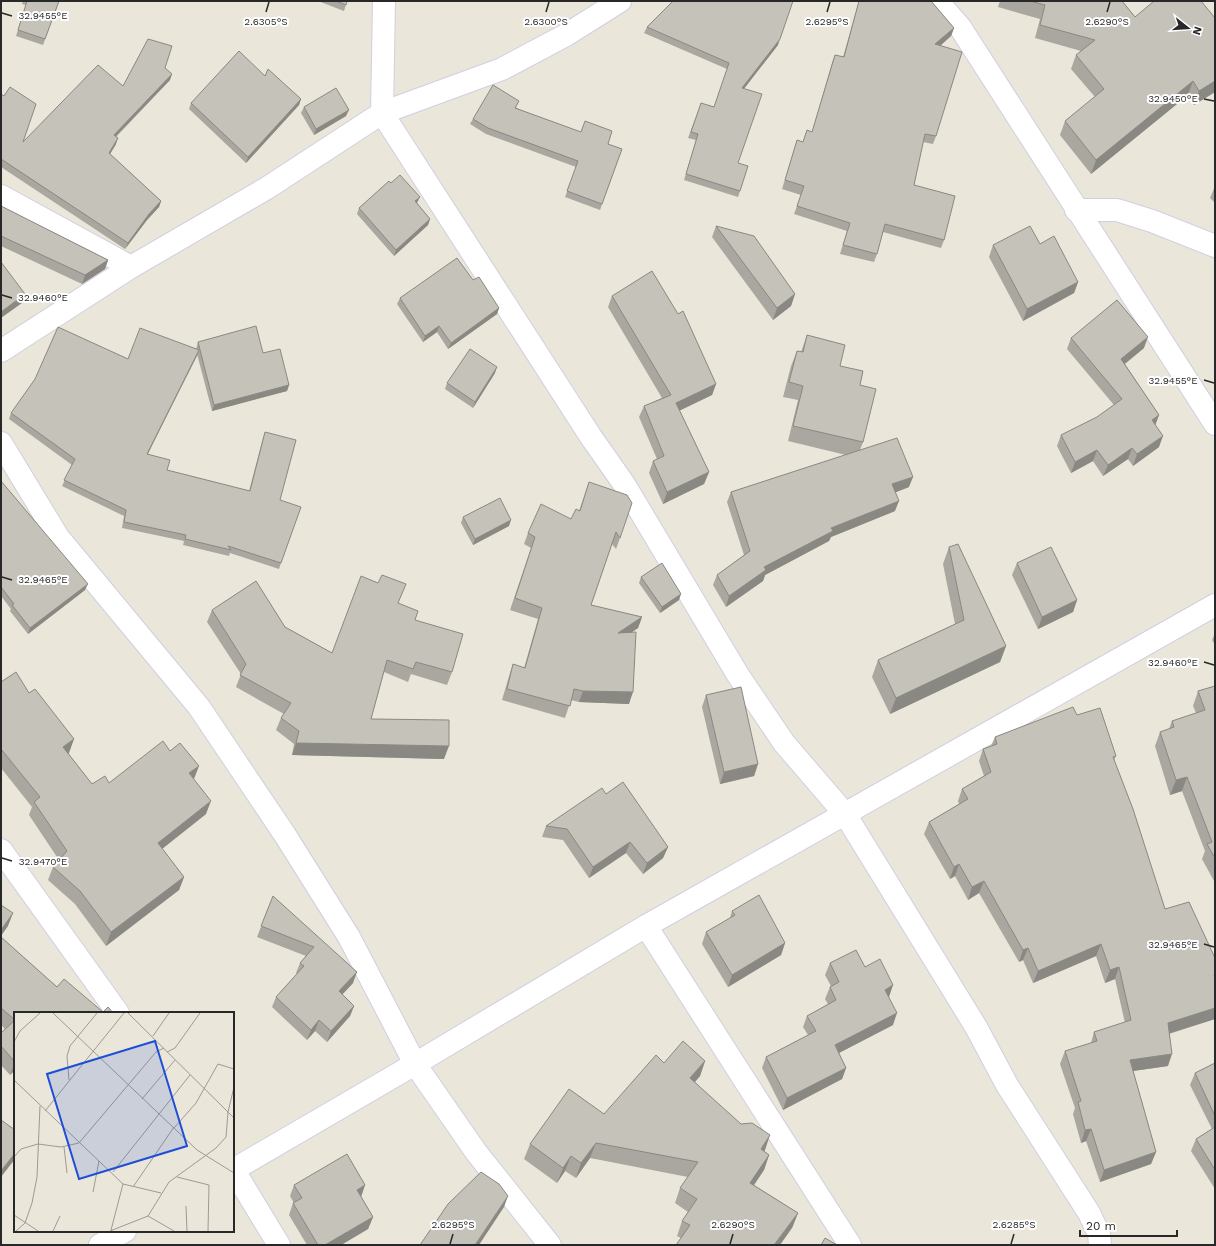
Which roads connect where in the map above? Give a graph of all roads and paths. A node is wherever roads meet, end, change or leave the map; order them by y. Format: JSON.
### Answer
{"nodes":[{"id":1,"x":384,"y":1,"type":"edge"},
{"id":2,"x":620,"y":1,"type":"edge"},
{"id":3,"x":937,"y":1,"type":"edge"},
{"id":4,"x":382,"y":113,"type":"junction"},
{"id":5,"x":1,"y":196,"type":"edge"},
{"id":6,"x":1076,"y":210,"type":"junction"},
{"id":7,"x":1215,"y":246,"type":"edge"},
{"id":8,"x":131,"y":267,"type":"junction"},
{"id":9,"x":1,"y":351,"type":"edge"},
{"id":10,"x":1215,"y":424,"type":"edge"},
{"id":11,"x":1,"y":443,"type":"edge"},
{"id":12,"x":1215,"y":605,"type":"edge"},
{"id":13,"x":845,"y":814,"type":"junction"},
{"id":14,"x":1,"y":850,"type":"edge"},
{"id":15,"x":646,"y":926,"type":"junction"},
{"id":16,"x":117,"y":1012,"type":"edge"},
{"id":17,"x":415,"y":1064,"type":"junction"},
{"id":18,"x":235,"y":1165,"type":"edge"},
{"id":19,"x":123,"y":1232,"type":"edge"},
{"id":20,"x":100,"y":1245,"type":"edge"},
{"id":21,"x":279,"y":1245,"type":"edge"},
{"id":22,"x":550,"y":1245,"type":"edge"},
{"id":23,"x":850,"y":1245,"type":"edge"},
{"id":24,"x":1100,"y":1245,"type":"edge"}],
"edges":[{"from":1,"to":4,"type":"street"},
{"from":2,"to":4,"type":"street"},
{"from":3,"to":6,"type":"street"},
{"from":4,"to":8,"type":"street"},
{"from":4,"to":13,"type":"street"},
{"from":5,"to":8,"type":"street"},
{"from":6,"to":7,"type":"street"},
{"from":6,"to":10,"type":"street"},
{"from":8,"to":9,"type":"street"},
{"from":11,"to":17,"type":"street"},
{"from":12,"to":13,"type":"street"},
{"from":13,"to":15,"type":"street"},
{"from":13,"to":24,"type":"street"},
{"from":14,"to":16,"type":"street"},
{"from":15,"to":17,"type":"street"},
{"from":15,"to":23,"type":"street"},
{"from":17,"to":18,"type":"street"},
{"from":17,"to":22,"type":"street"},
{"from":18,"to":21,"type":"street"},
{"from":19,"to":20,"type":"street"}]}
